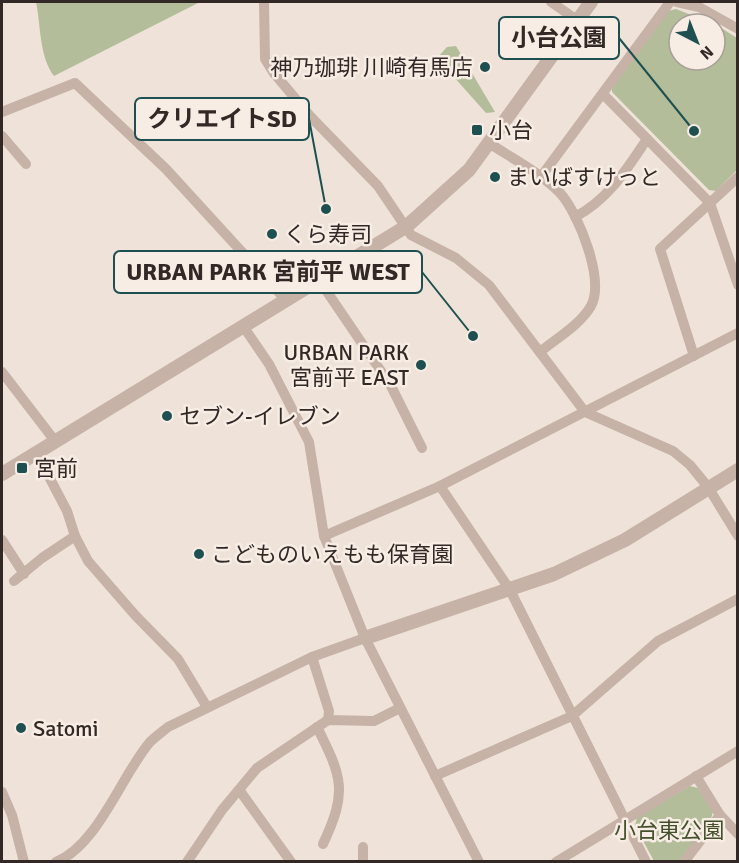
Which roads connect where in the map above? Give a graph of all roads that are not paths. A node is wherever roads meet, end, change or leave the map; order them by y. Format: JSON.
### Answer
{"nodes":[{"id":1,"x":264,"y":2,"type":"edge"},
{"id":2,"x":551,"y":2,"type":"edge"},
{"id":3,"x":591,"y":2,"type":"edge"},
{"id":4,"x":670,"y":2,"type":"edge"},
{"id":5,"x":677,"y":2,"type":"edge"},
{"id":6,"x":710,"y":2,"type":"edge"},
{"id":7,"x":699,"y":7,"type":"junction"},
{"id":8,"x":577,"y":20,"type":"junction"},
{"id":9,"x":738,"y":29,"type":"edge"},
{"id":10,"x":603,"y":94,"type":"junction"},
{"id":11,"x":2,"y":112,"type":"edge"},
{"id":12,"x":2,"y":136,"type":"edge"},
{"id":13,"x":647,"y":139,"type":"junction"},
{"id":14,"x":489,"y":143,"type":"junction"},
{"id":15,"x":26,"y":164,"type":"dead end"},
{"id":16,"x":540,"y":177,"type":"junction"},
{"id":17,"x":738,"y":177,"type":"edge"},
{"id":18,"x":710,"y":203,"type":"junction"},
{"id":19,"x":575,"y":217,"type":"junction"},
{"id":20,"x":405,"y":227,"type":"junction"},
{"id":21,"x":319,"y":280,"type":"junction"},
{"id":22,"x":738,"y":285,"type":"edge"},
{"id":23,"x":285,"y":299,"type":"junction"},
{"id":24,"x":243,"y":326,"type":"junction"},
{"id":25,"x":738,"y":333,"type":"edge"},
{"id":26,"x":540,"y":352,"type":"junction"},
{"id":27,"x":694,"y":356,"type":"junction"},
{"id":28,"x":2,"y":372,"type":"edge"},
{"id":29,"x":585,"y":412,"type":"junction"},
{"id":30,"x":56,"y":441,"type":"junction"},
{"id":31,"x":422,"y":448,"type":"dead end"},
{"id":32,"x":36,"y":452,"type":"junction"},
{"id":33,"x":738,"y":470,"type":"edge"},
{"id":34,"x":2,"y":474,"type":"edge"},
{"id":35,"x":440,"y":486,"type":"junction"},
{"id":36,"x":708,"y":487,"type":"junction"},
{"id":37,"x":75,"y":536,"type":"junction"},
{"id":38,"x":324,"y":536,"type":"junction"},
{"id":39,"x":738,"y":536,"type":"edge"},
{"id":40,"x":2,"y":540,"type":"edge"},
{"id":41,"x":24,"y":574,"type":"junction"},
{"id":42,"x":14,"y":581,"type":"dead end"},
{"id":43,"x":510,"y":590,"type":"junction"},
{"id":44,"x":738,"y":599,"type":"edge"},
{"id":45,"x":365,"y":638,"type":"junction"},
{"id":46,"x":312,"y":657,"type":"junction"},
{"id":47,"x":207,"y":707,"type":"junction"},
{"id":48,"x":400,"y":708,"type":"junction"},
{"id":49,"x":572,"y":716,"type":"junction"},
{"id":50,"x":328,"y":720,"type":"junction"},
{"id":51,"x":317,"y":727,"type":"junction"},
{"id":52,"x":738,"y":751,"type":"edge"},
{"id":53,"x":435,"y":776,"type":"junction"},
{"id":54,"x":696,"y":776,"type":"junction"},
{"id":55,"x":240,"y":791,"type":"junction"},
{"id":56,"x":2,"y":792,"type":"edge"},
{"id":57,"x":720,"y":815,"type":"junction"},
{"id":58,"x":624,"y":820,"type":"junction"},
{"id":59,"x":738,"y":834,"type":"edge"},
{"id":60,"x":323,"y":844,"type":"dead end"},
{"id":61,"x":363,"y":847,"type":"dead end"},
{"id":62,"x":73,"y":859,"type":"edge"},
{"id":63,"x":24,"y":861,"type":"edge"},
{"id":64,"x":56,"y":861,"type":"edge"},
{"id":65,"x":188,"y":861,"type":"edge"},
{"id":66,"x":291,"y":861,"type":"edge"},
{"id":67,"x":363,"y":861,"type":"edge"},
{"id":68,"x":478,"y":861,"type":"edge"},
{"id":69,"x":556,"y":861,"type":"edge"},
{"id":70,"x":645,"y":861,"type":"edge"},
{"id":71,"x":684,"y":861,"type":"edge"}],
"edges":[{"from":1,"to":20,"type":"street"},
{"from":2,"to":8,"type":"street"},
{"from":3,"to":8,"type":"street"},
{"from":4,"to":10,"type":"street"},
{"from":5,"to":7,"type":"street"},
{"from":6,"to":7,"type":"street"},
{"from":7,"to":9,"type":"street"},
{"from":8,"to":14,"type":"street"},
{"from":10,"to":13,"type":"street"},
{"from":10,"to":16,"type":"street"},
{"from":11,"to":23,"type":"street"},
{"from":12,"to":15,"type":"street"},
{"from":13,"to":18,"type":"street"},
{"from":13,"to":19,"type":"street"},
{"from":14,"to":16,"type":"street"},
{"from":14,"to":20,"type":"street"},
{"from":16,"to":19,"type":"street"},
{"from":17,"to":18,"type":"street"},
{"from":18,"to":22,"type":"street"},
{"from":18,"to":27,"type":"street"},
{"from":19,"to":26,"type":"street"},
{"from":20,"to":21,"type":"street"},
{"from":20,"to":26,"type":"street"},
{"from":21,"to":23,"type":"street"},
{"from":21,"to":31,"type":"street"},
{"from":23,"to":24,"type":"street"},
{"from":24,"to":30,"type":"street"},
{"from":24,"to":38,"type":"street"},
{"from":25,"to":27,"type":"street"},
{"from":26,"to":29,"type":"street"},
{"from":27,"to":29,"type":"street"},
{"from":28,"to":30,"type":"street"},
{"from":29,"to":35,"type":"street"},
{"from":29,"to":36,"type":"street"},
{"from":30,"to":32,"type":"street"},
{"from":32,"to":34,"type":"street"},
{"from":32,"to":37,"type":"street"},
{"from":33,"to":36,"type":"street"},
{"from":35,"to":38,"type":"street"},
{"from":35,"to":43,"type":"street"},
{"from":36,"to":39,"type":"street"},
{"from":36,"to":43,"type":"street"},
{"from":37,"to":41,"type":"street"},
{"from":37,"to":47,"type":"street"},
{"from":38,"to":45,"type":"street"},
{"from":40,"to":41,"type":"street"},
{"from":41,"to":42,"type":"street"},
{"from":43,"to":45,"type":"street"},
{"from":43,"to":49,"type":"street"},
{"from":44,"to":49,"type":"street"},
{"from":45,"to":46,"type":"street"},
{"from":45,"to":48,"type":"street"},
{"from":46,"to":47,"type":"street"},
{"from":46,"to":50,"type":"street"},
{"from":47,"to":62,"type":"street"},
{"from":48,"to":50,"type":"street"},
{"from":48,"to":53,"type":"street"},
{"from":49,"to":53,"type":"street"},
{"from":49,"to":58,"type":"street"},
{"from":50,"to":51,"type":"street"},
{"from":51,"to":55,"type":"street"},
{"from":51,"to":60,"type":"street"},
{"from":52,"to":54,"type":"street"},
{"from":53,"to":68,"type":"street"},
{"from":54,"to":57,"type":"street"},
{"from":54,"to":58,"type":"street"},
{"from":55,"to":65,"type":"street"},
{"from":55,"to":66,"type":"street"},
{"from":56,"to":63,"type":"street"},
{"from":57,"to":59,"type":"street"},
{"from":57,"to":71,"type":"street"},
{"from":58,"to":69,"type":"street"},
{"from":58,"to":70,"type":"street"},
{"from":61,"to":67,"type":"street"},
{"from":62,"to":64,"type":"street"}]}
